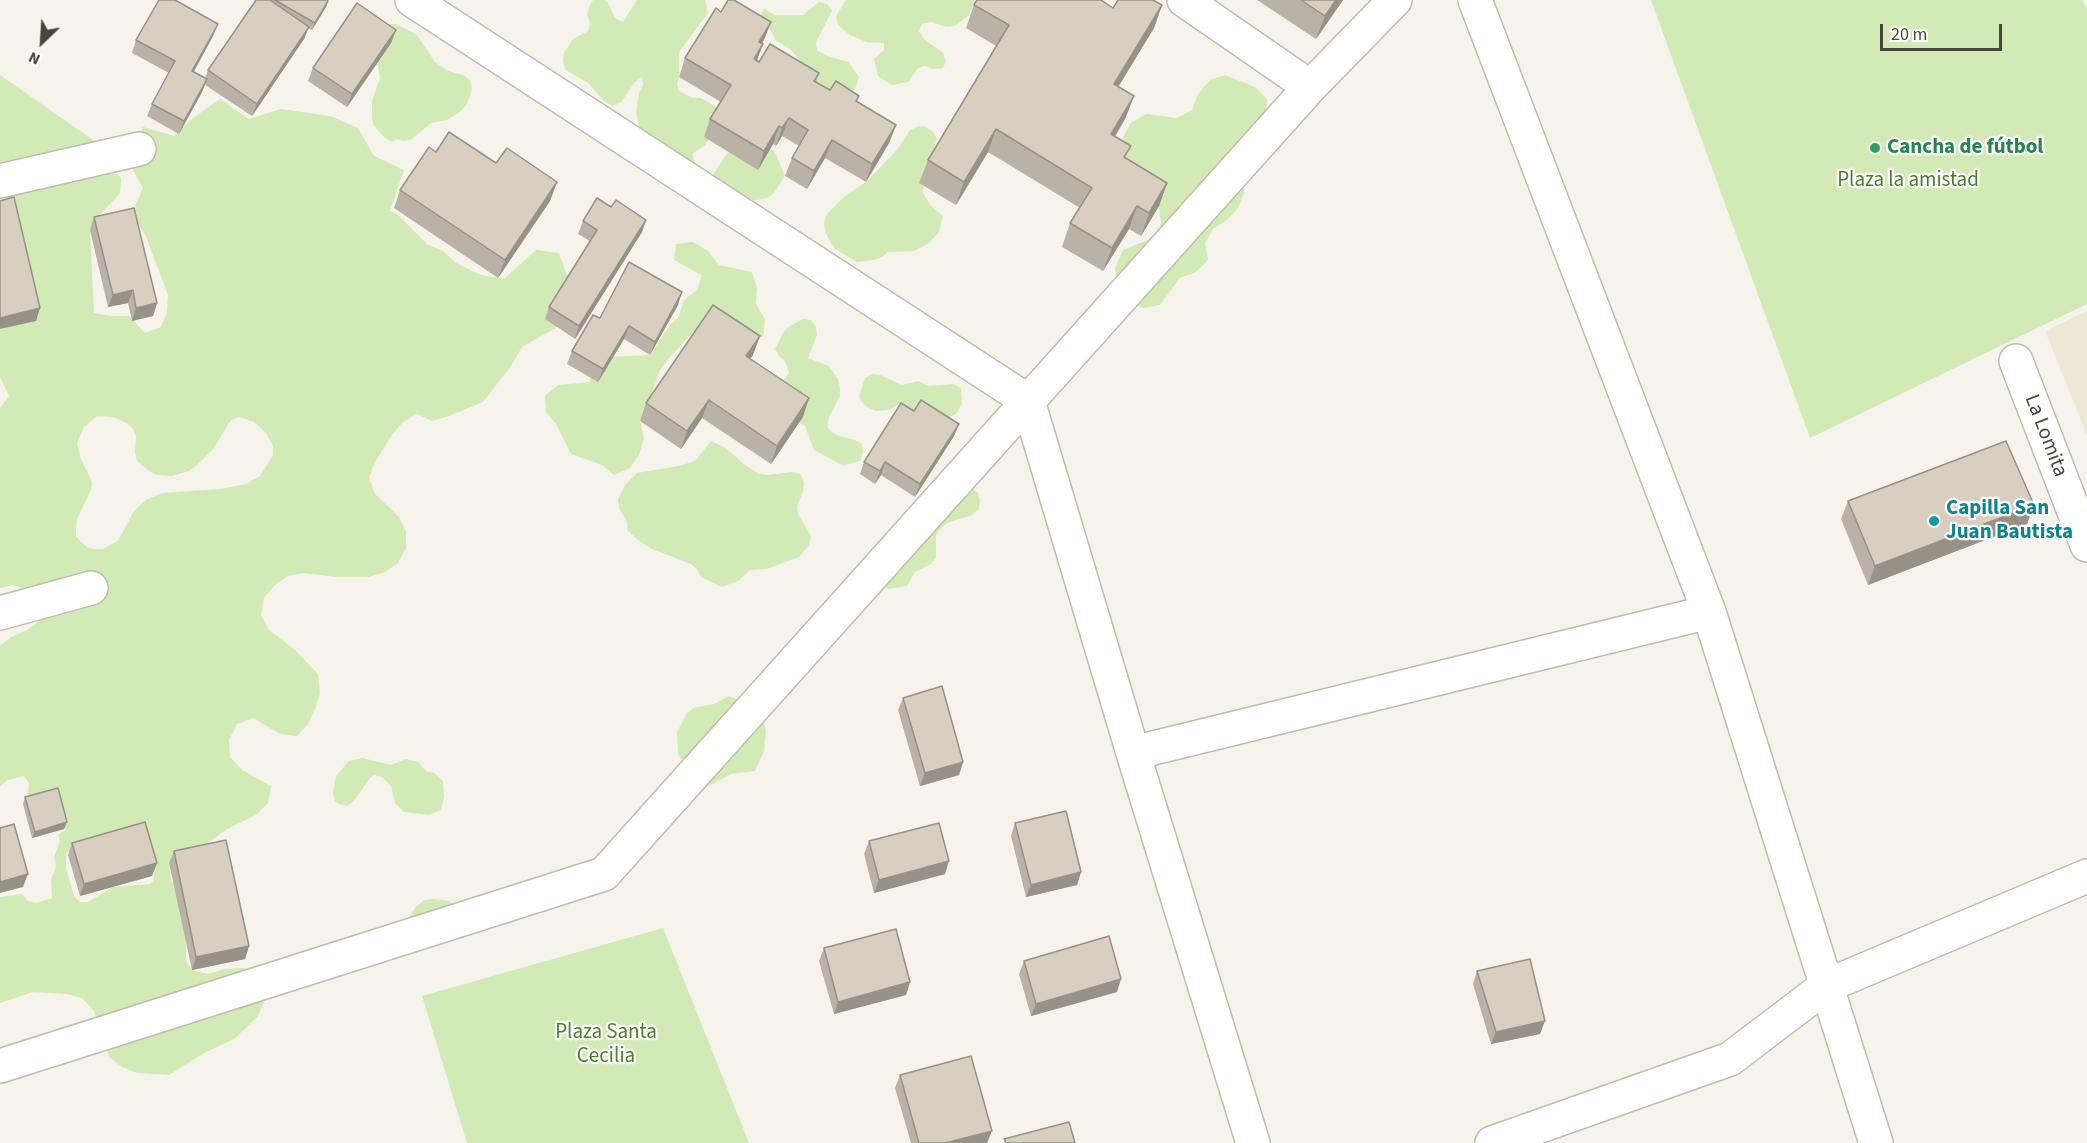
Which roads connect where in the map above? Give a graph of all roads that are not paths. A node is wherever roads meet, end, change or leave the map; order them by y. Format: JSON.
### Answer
{"nodes":[{"id":1,"x":412,"y":0,"type":"edge"},
{"id":2,"x":1184,"y":0,"type":"edge"},
{"id":3,"x":1395,"y":0,"type":"edge"},
{"id":4,"x":1475,"y":0,"type":"edge"},
{"id":5,"x":1311,"y":87,"type":"junction"},
{"id":6,"x":140,"y":149,"type":"dead end"},
{"id":7,"x":0,"y":181,"type":"edge"},
{"id":8,"x":2016,"y":361,"type":"dead end"},
{"id":9,"x":1028,"y":401,"type":"junction"},
{"id":10,"x":2087,"y":545,"type":"edge"},
{"id":11,"x":91,"y":588,"type":"dead end"},
{"id":12,"x":1709,"y":612,"type":"junction"},
{"id":13,"x":0,"y":613,"type":"edge"},
{"id":14,"x":1133,"y":753,"type":"junction"},
{"id":15,"x":2087,"y":876,"type":"edge"},
{"id":16,"x":1826,"y":986,"type":"junction"},
{"id":17,"x":0,"y":1066,"type":"edge"},
{"id":18,"x":1253,"y":1143,"type":"edge"},
{"id":19,"x":1492,"y":1143,"type":"edge"},
{"id":20,"x":1876,"y":1143,"type":"edge"}],
"edges":[{"from":1,"to":9,"type":"street"},
{"from":2,"to":5,"type":"street"},
{"from":3,"to":5,"type":"street"},
{"from":4,"to":12,"type":"street"},
{"from":5,"to":9,"type":"street"},
{"from":6,"to":7,"type":"street"},
{"from":8,"to":10,"type":"street","name":"La Lomita"},
{"from":9,"to":14,"type":"street"},
{"from":9,"to":17,"type":"street"},
{"from":11,"to":13,"type":"street"},
{"from":12,"to":14,"type":"street"},
{"from":12,"to":16,"type":"street"},
{"from":14,"to":18,"type":"street"},
{"from":15,"to":16,"type":"street"},
{"from":16,"to":19,"type":"street"},
{"from":16,"to":20,"type":"street"}]}
